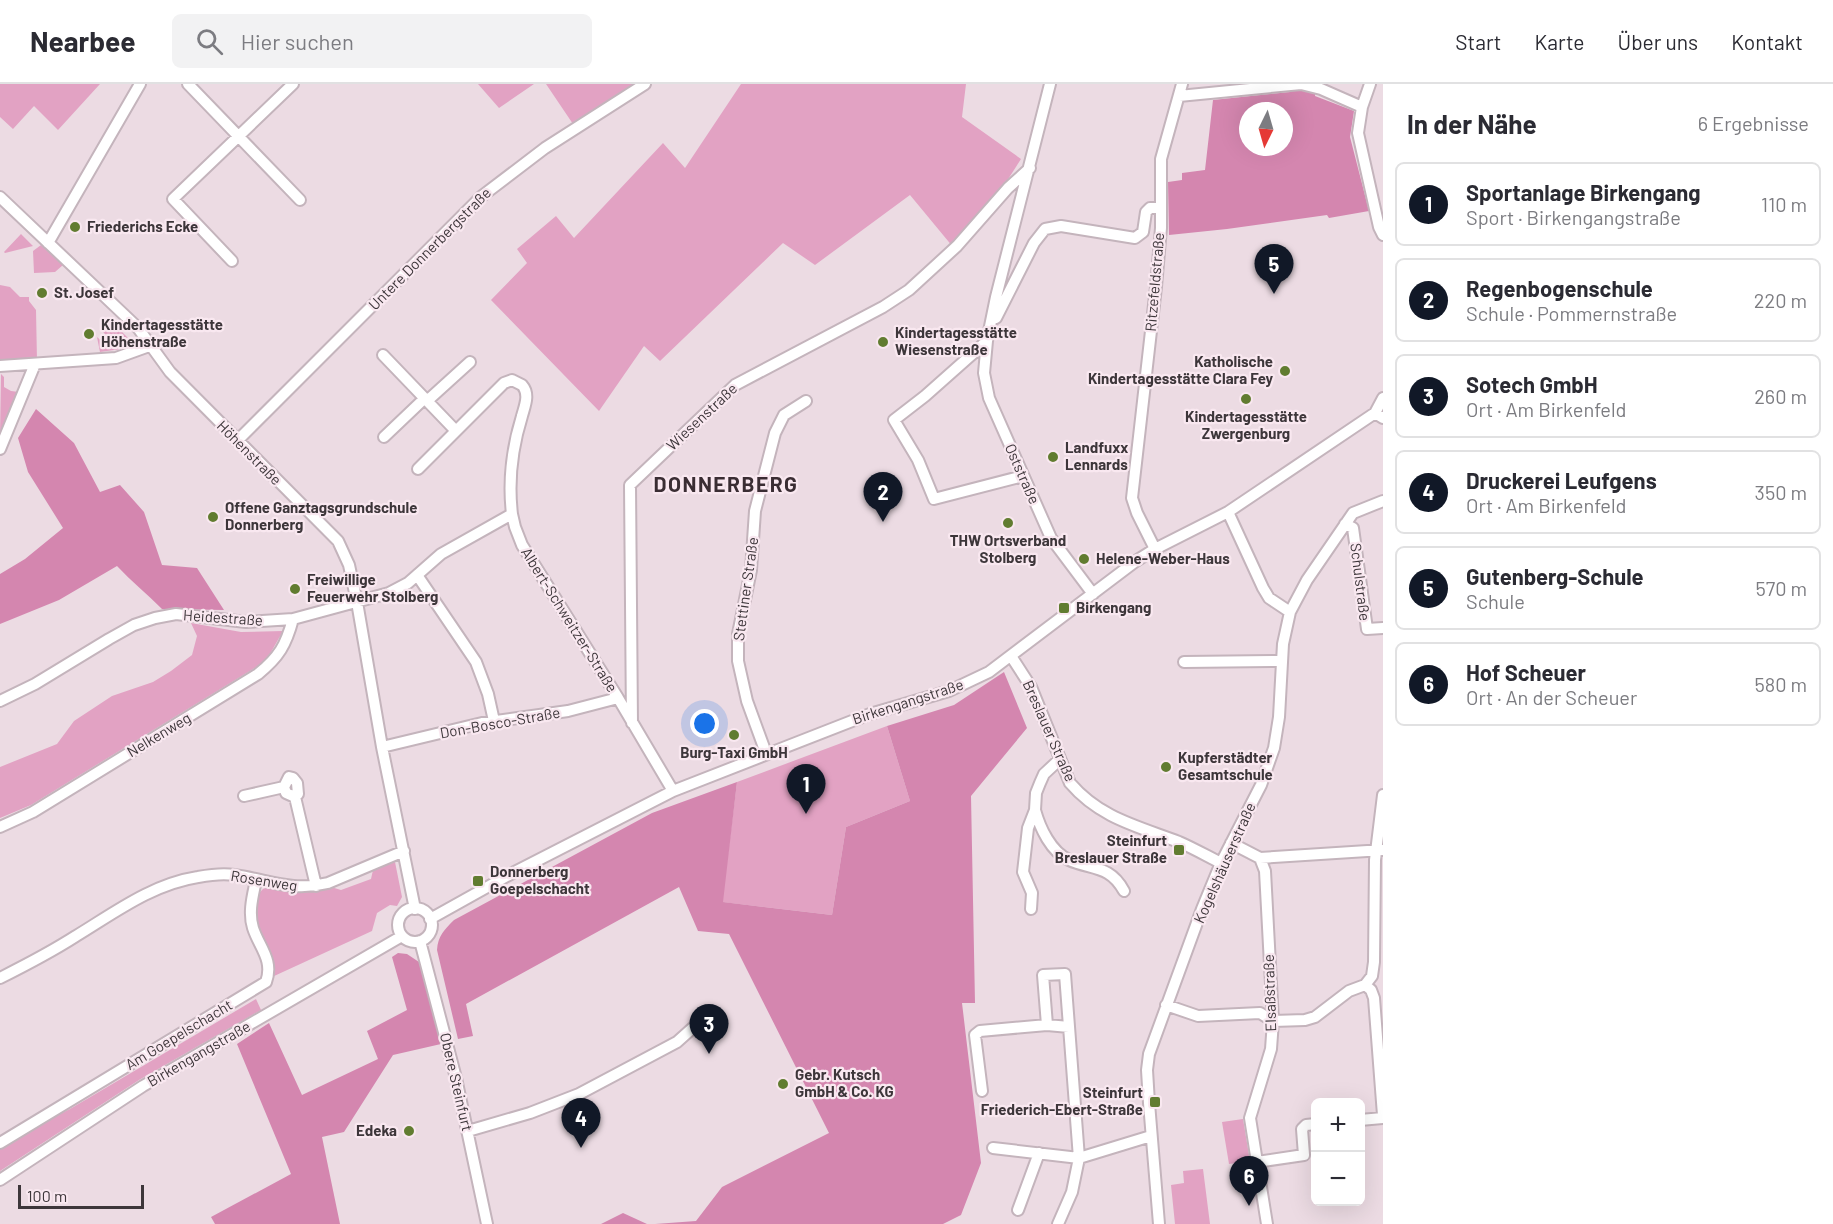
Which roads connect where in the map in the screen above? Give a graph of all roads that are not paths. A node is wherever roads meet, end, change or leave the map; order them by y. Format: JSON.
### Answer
{"nodes":[{"id":1,"x":140,"y":84,"type":"edge"},
{"id":2,"x":188,"y":84,"type":"edge"},
{"id":3,"x":292,"y":84,"type":"edge"},
{"id":4,"x":645,"y":84,"type":"edge"},
{"id":5,"x":1050,"y":84,"type":"edge"},
{"id":6,"x":1182,"y":84,"type":"edge"},
{"id":7,"x":1370,"y":84,"type":"edge"},
{"id":8,"x":1179,"y":96,"type":"junction"},
{"id":9,"x":1362,"y":107,"type":"junction"},
{"id":10,"x":239,"y":135,"type":"junction"},
{"id":11,"x":1030,"y":168,"type":"junction"},
{"id":12,"x":0,"y":197,"type":"edge"},
{"id":13,"x":300,"y":200,"type":"dead end"},
{"id":14,"x":1161,"y":208,"type":"junction"},
{"id":15,"x":1383,"y":235,"type":"edge"},
{"id":16,"x":48,"y":243,"type":"junction"},
{"id":17,"x":231,"y":261,"type":"dead end"},
{"id":18,"x":988,"y":337,"type":"junction"},
{"id":19,"x":152,"y":345,"type":"junction"},
{"id":20,"x":383,"y":355,"type":"dead end"},
{"id":21,"x":470,"y":362,"type":"dead end"},
{"id":22,"x":35,"y":364,"type":"junction"},
{"id":23,"x":0,"y":366,"type":"edge"},
{"id":24,"x":1383,"y":398,"type":"edge"},
{"id":25,"x":426,"y":400,"type":"junction"},
{"id":26,"x":806,"y":401,"type":"dead end"},
{"id":27,"x":1379,"y":415,"type":"edge"},
{"id":28,"x":456,"y":431,"type":"junction"},
{"id":29,"x":384,"y":437,"type":"dead end"},
{"id":30,"x":237,"y":441,"type":"junction"},
{"id":31,"x":0,"y":449,"type":"edge"},
{"id":32,"x":418,"y":469,"type":"dead end"},
{"id":33,"x":1023,"y":476,"type":"junction"},
{"id":34,"x":1383,"y":501,"type":"edge"},
{"id":35,"x":1228,"y":512,"type":"junction"},
{"id":36,"x":512,"y":514,"type":"junction"},
{"id":37,"x":1345,"y":524,"type":"junction"},
{"id":38,"x":1155,"y":549,"type":"junction"},
{"id":39,"x":417,"y":575,"type":"junction"},
{"id":40,"x":1093,"y":594,"type":"junction"},
{"id":41,"x":357,"y":602,"type":"junction"},
{"id":42,"x":1290,"y":612,"type":"junction"},
{"id":43,"x":292,"y":619,"type":"junction"},
{"id":44,"x":1383,"y":628,"type":"edge"},
{"id":45,"x":1011,"y":656,"type":"junction"},
{"id":46,"x":1282,"y":661,"type":"junction"},
{"id":47,"x":1184,"y":662,"type":"dead end"},
{"id":48,"x":618,"y":698,"type":"junction"},
{"id":49,"x":0,"y":701,"type":"edge"},
{"id":50,"x":494,"y":721,"type":"junction"},
{"id":51,"x":632,"y":723,"type":"junction"},
{"id":52,"x":382,"y":747,"type":"junction"},
{"id":53,"x":766,"y":753,"type":"junction"},
{"id":54,"x":1059,"y":760,"type":"junction"},
{"id":55,"x":673,"y":791,"type":"junction"},
{"id":56,"x":1383,"y":795,"type":"edge"},
{"id":57,"x":244,"y":796,"type":"dead end"},
{"id":58,"x":1035,"y":810,"type":"junction"},
{"id":59,"x":0,"y":827,"type":"edge"},
{"id":60,"x":1231,"y":843,"type":"junction"},
{"id":61,"x":1379,"y":850,"type":"edge"},
{"id":62,"x":404,"y":851,"type":"junction"},
{"id":63,"x":1260,"y":858,"type":"junction"},
{"id":64,"x":1221,"y":863,"type":"junction"},
{"id":65,"x":256,"y":880,"type":"junction"},
{"id":66,"x":316,"y":886,"type":"junction"},
{"id":67,"x":1124,"y":891,"type":"dead end"},
{"id":68,"x":415,"y":909,"type":"junction"},
{"id":69,"x":1031,"y":909,"type":"dead end"},
{"id":70,"x":430,"y":919,"type":"junction"},
{"id":71,"x":402,"y":936,"type":"junction"},
{"id":72,"x":420,"y":941,"type":"junction"},
{"id":73,"x":1383,"y":973,"type":"edge"},
{"id":74,"x":0,"y":978,"type":"edge"},
{"id":75,"x":1368,"y":980,"type":"junction"},
{"id":76,"x":1166,"y":1005,"type":"junction"},
{"id":77,"x":1273,"y":1021,"type":"junction"},
{"id":78,"x":696,"y":1025,"type":"dead end"},
{"id":79,"x":1047,"y":1025,"type":"junction"},
{"id":80,"x":1070,"y":1027,"type":"junction"},
{"id":81,"x":982,"y":1091,"type":"dead end"},
{"id":82,"x":1383,"y":1117,"type":"edge"},
{"id":83,"x":1365,"y":1119,"type":"edge"},
{"id":84,"x":1311,"y":1124,"type":"edge"},
{"id":85,"x":468,"y":1131,"type":"junction"},
{"id":86,"x":1152,"y":1136,"type":"junction"},
{"id":87,"x":0,"y":1143,"type":"edge"},
{"id":88,"x":993,"y":1148,"type":"dead end"},
{"id":89,"x":1039,"y":1153,"type":"junction"},
{"id":90,"x":1079,"y":1158,"type":"junction"},
{"id":91,"x":1257,"y":1162,"type":"junction"},
{"id":92,"x":1,"y":1178,"type":"edge"},
{"id":93,"x":1018,"y":1210,"type":"dead end"},
{"id":94,"x":488,"y":1224,"type":"edge"},
{"id":95,"x":1058,"y":1224,"type":"edge"},
{"id":96,"x":1159,"y":1224,"type":"edge"},
{"id":97,"x":1267,"y":1224,"type":"edge"}],
"edges":[{"from":1,"to":16,"type":"street"},
{"from":2,"to":10,"type":"street"},
{"from":3,"to":10,"type":"street"},
{"from":4,"to":30,"type":"street","name":"Untere Donnerbergstraße"},
{"from":5,"to":11,"type":"street","name":"Oststraße"},
{"from":6,"to":8,"type":"street","name":"Ritzefeldstraße"},
{"from":7,"to":9,"type":"street"},
{"from":8,"to":9,"type":"street"},
{"from":8,"to":14,"type":"street","name":"Ritzefeldstraße"},
{"from":9,"to":15,"type":"street"},
{"from":10,"to":13,"type":"street"},
{"from":10,"to":17,"type":"street"},
{"from":11,"to":18,"type":"street","name":"Oststraße"},
{"from":11,"to":51,"type":"street","name":"Wiesenstraße"},
{"from":12,"to":16,"type":"street","name":"Höhenstraße"},
{"from":14,"to":18,"type":"street"},
{"from":14,"to":38,"type":"street","name":"Ritzefeldstraße"},
{"from":16,"to":19,"type":"street","name":"Höhenstraße"},
{"from":18,"to":33,"type":"street","name":"Oststraße"},
{"from":18,"to":33,"type":"street"},
{"from":19,"to":22,"type":"street"},
{"from":19,"to":30,"type":"street","name":"Höhenstraße"},
{"from":20,"to":25,"type":"street"},
{"from":21,"to":25,"type":"street"},
{"from":22,"to":23,"type":"street"},
{"from":22,"to":31,"type":"street"},
{"from":24,"to":27,"type":"street"},
{"from":25,"to":28,"type":"street"},
{"from":25,"to":29,"type":"street"},
{"from":26,"to":53,"type":"street","name":"Stettiner Straße"},
{"from":27,"to":35,"type":"street","name":"Birkengangstraße"},
{"from":28,"to":32,"type":"street"},
{"from":28,"to":36,"type":"street","name":"Albert-Schweitzer-Straße"},
{"from":30,"to":41,"type":"street","name":"Höhenstraße"},
{"from":33,"to":40,"type":"street","name":"Oststraße"},
{"from":34,"to":37,"type":"street","name":"Kogelshäuserstraße"},
{"from":35,"to":38,"type":"street","name":"Birkengangstraße"},
{"from":35,"to":42,"type":"street"},
{"from":36,"to":39,"type":"street","name":"Heidestraße"},
{"from":36,"to":48,"type":"street","name":"Albert-Schweitzer-Straße"},
{"from":37,"to":42,"type":"street","name":"Kogelshäuserstraße"},
{"from":37,"to":44,"type":"street","name":"Schulstraße"},
{"from":38,"to":40,"type":"street","name":"Birkengangstraße"},
{"from":39,"to":41,"type":"street","name":"Heidestraße"},
{"from":39,"to":50,"type":"street"},
{"from":40,"to":45,"type":"street","name":"Birkengangstraße"},
{"from":41,"to":43,"type":"street","name":"Heidestraße"},
{"from":41,"to":52,"type":"street","name":"Höhenstraße"},
{"from":42,"to":46,"type":"street","name":"Kogelshäuserstraße"},
{"from":43,"to":49,"type":"street","name":"Heidestraße"},
{"from":43,"to":59,"type":"street","name":"Nelkenweg"},
{"from":45,"to":53,"type":"street","name":"Birkengangstraße"},
{"from":45,"to":54,"type":"street","name":"Breslauer Straße"},
{"from":46,"to":47,"type":"street"},
{"from":46,"to":60,"type":"street","name":"Kogelshäuserstraße"},
{"from":48,"to":50,"type":"street","name":"Don-Bosco-Straße"},
{"from":48,"to":51,"type":"street","name":"Albert-Schweitzer-Straße"},
{"from":50,"to":52,"type":"street","name":"Don-Bosco-Straße"},
{"from":51,"to":55,"type":"street"},
{"from":52,"to":62,"type":"street","name":"Höhenstraße"},
{"from":53,"to":55,"type":"street","name":"Birkengangstraße"},
{"from":54,"to":58,"type":"street"},
{"from":54,"to":64,"type":"street","name":"Breslauer Straße"},
{"from":55,"to":70,"type":"street","name":"Birkengangstraße"},
{"from":56,"to":61,"type":"street"},
{"from":57,"to":66,"type":"street"},
{"from":58,"to":67,"type":"street"},
{"from":58,"to":69,"type":"street"},
{"from":60,"to":63,"type":"street"},
{"from":60,"to":64,"type":"street","name":"Kogelshäuserstraße"},
{"from":61,"to":63,"type":"street"},
{"from":61,"to":75,"type":"street"},
{"from":62,"to":66,"type":"street","name":"Rosenweg"},
{"from":62,"to":68,"type":"street","name":"Höhenstraße"},
{"from":63,"to":77,"type":"street","name":"Elsaßstraße"},
{"from":64,"to":76,"type":"street","name":"Kogelshäuserstraße"},
{"from":65,"to":66,"type":"street","name":"Rosenweg"},
{"from":65,"to":74,"type":"street","name":"Rosenweg"},
{"from":65,"to":87,"type":"street","name":"Am Goepelschacht"},
{"from":68,"to":70,"type":"street"},
{"from":68,"to":71,"type":"street"},
{"from":70,"to":72,"type":"street"},
{"from":71,"to":72,"type":"street"},
{"from":71,"to":92,"type":"street","name":"Birkengangstraße"},
{"from":72,"to":85,"type":"street","name":"Obere Steinfurt"},
{"from":73,"to":75,"type":"street"},
{"from":75,"to":77,"type":"street"},
{"from":75,"to":82,"type":"street"},
{"from":76,"to":77,"type":"street"},
{"from":76,"to":86,"type":"street","name":"Kogelshäuserstraße"},
{"from":77,"to":91,"type":"street","name":"Elsaßstraße"},
{"from":78,"to":85,"type":"street"},
{"from":79,"to":80,"type":"street"},
{"from":79,"to":80,"type":"street"},
{"from":79,"to":81,"type":"street"},
{"from":80,"to":90,"type":"street"},
{"from":82,"to":83,"type":"street"},
{"from":84,"to":91,"type":"street"},
{"from":85,"to":94,"type":"street","name":"Obere Steinfurt"},
{"from":86,"to":90,"type":"street"},
{"from":86,"to":96,"type":"street","name":"Kogelshäuserstraße"},
{"from":88,"to":89,"type":"street"},
{"from":89,"to":90,"type":"street"},
{"from":89,"to":93,"type":"street"},
{"from":90,"to":95,"type":"street"},
{"from":91,"to":97,"type":"street","name":"Elsaßstraße"}]}
